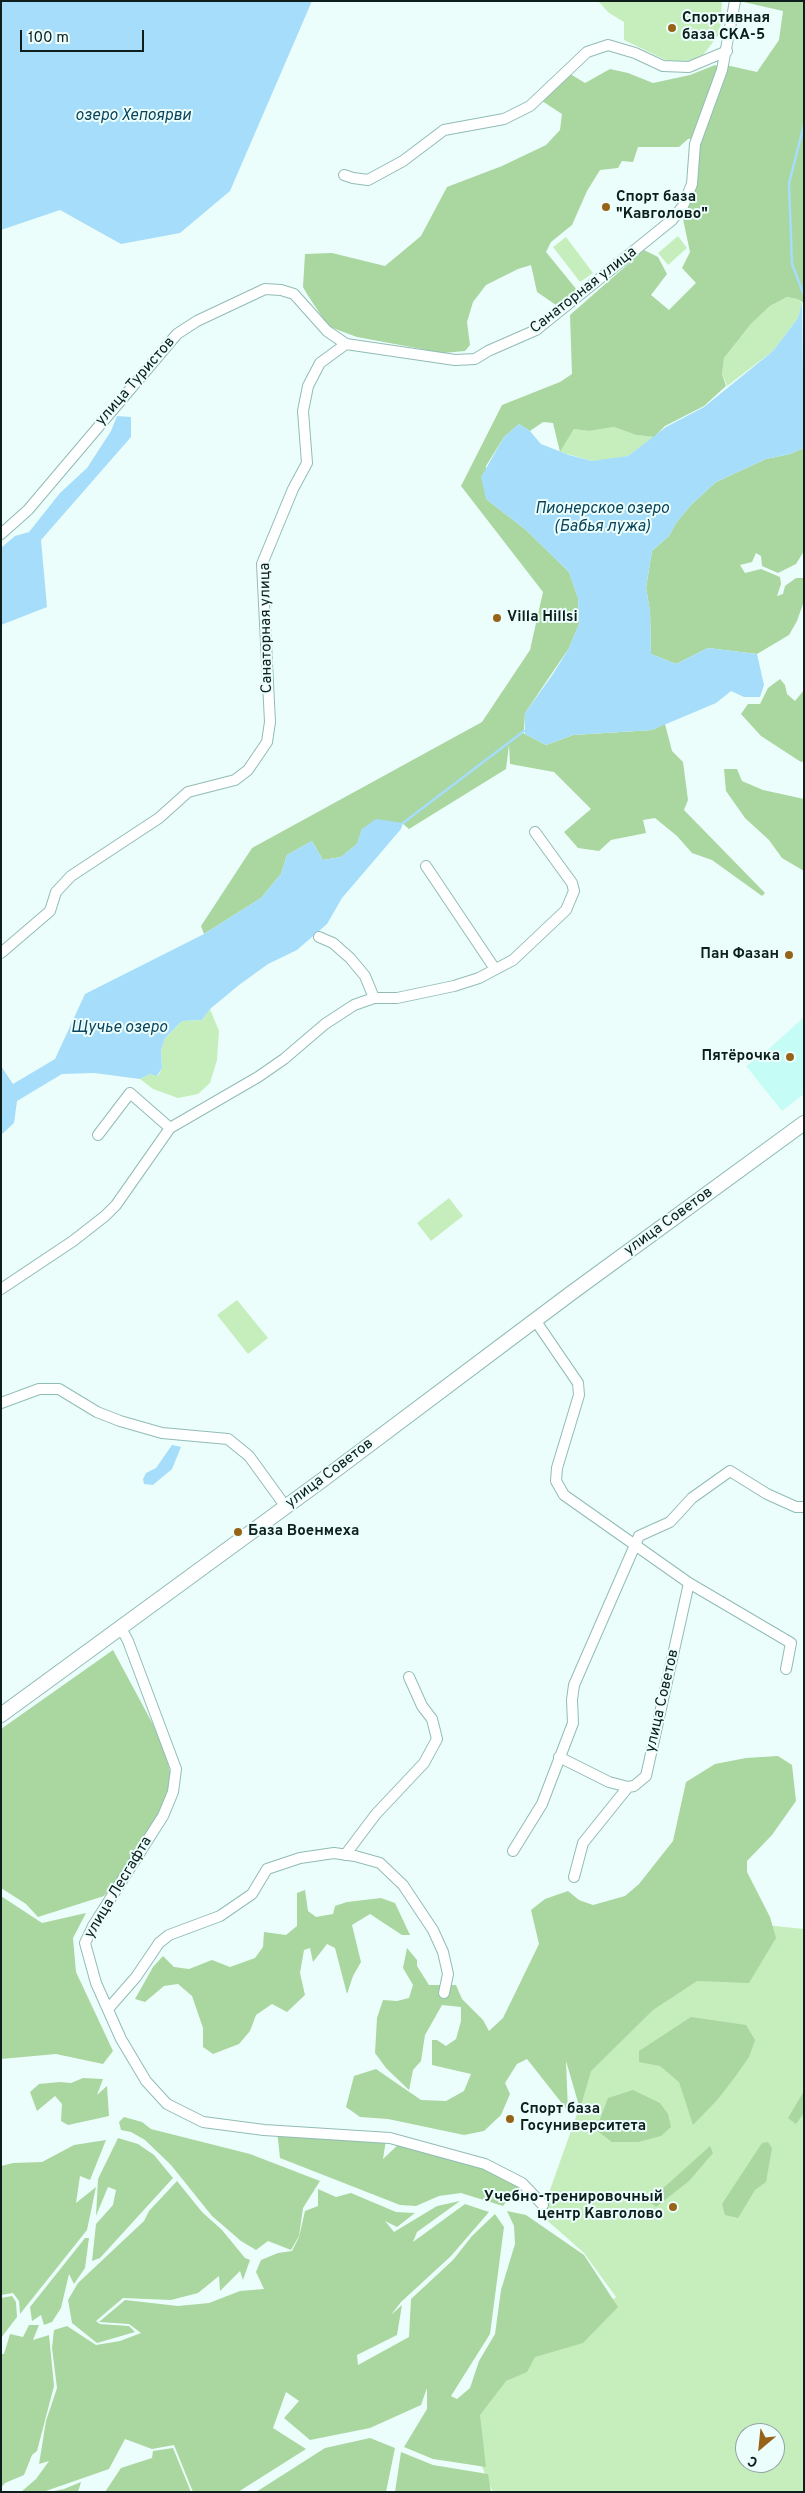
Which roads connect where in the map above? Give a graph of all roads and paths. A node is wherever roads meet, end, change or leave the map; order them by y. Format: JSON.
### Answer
{"nodes":[{"id":1,"x":735,"y":1,"type":"edge"},
{"id":2,"x":727,"y":51,"type":"junction"},
{"id":3,"x":344,"y":174,"type":"dead end"},
{"id":4,"x":346,"y":344,"type":"junction"},
{"id":5,"x":1,"y":534,"type":"edge"},
{"id":6,"x":535,"y":832,"type":"dead end"},
{"id":7,"x":426,"y":866,"type":"dead end"},
{"id":8,"x":319,"y":937,"type":"dead end"},
{"id":9,"x":1,"y":954,"type":"edge"},
{"id":10,"x":495,"y":969,"type":"junction"},
{"id":11,"x":374,"y":998,"type":"junction"},
{"id":12,"x":804,"y":1124,"type":"edge"},
{"id":13,"x":170,"y":1128,"type":"junction"},
{"id":14,"x":98,"y":1135,"type":"dead end"},
{"id":15,"x":1,"y":1289,"type":"edge"},
{"id":16,"x":535,"y":1320,"type":"junction"},
{"id":17,"x":1,"y":1403,"type":"edge"},
{"id":18,"x":286,"y":1507,"type":"junction"},
{"id":19,"x":804,"y":1507,"type":"edge"},
{"id":20,"x":633,"y":1545,"type":"junction"},
{"id":21,"x":689,"y":1583,"type":"junction"},
{"id":22,"x":120,"y":1628,"type":"junction"},
{"id":23,"x":786,"y":1669,"type":"dead end"},
{"id":24,"x":409,"y":1677,"type":"dead end"},
{"id":25,"x":1,"y":1715,"type":"edge"},
{"id":26,"x":559,"y":1758,"type":"junction"},
{"id":27,"x":628,"y":1787,"type":"junction"},
{"id":28,"x":513,"y":1851,"type":"dead end"},
{"id":29,"x":345,"y":1854,"type":"junction"},
{"id":30,"x":574,"y":1877,"type":"dead end"},
{"id":31,"x":444,"y":1993,"type":"dead end"},
{"id":32,"x":108,"y":2009,"type":"junction"},
{"id":33,"x":543,"y":2205,"type":"dead end"}],
"edges":[{"from":1,"to":2,"type":"street","name":"Санаторная улица"},
{"from":2,"to":3,"type":"street"},
{"from":2,"to":4,"type":"street","name":"Санаторная улица"},
{"from":4,"to":5,"type":"street","name":"улица Туристов"},
{"from":4,"to":9,"type":"street","name":"Санаторная улица"},
{"from":6,"to":10,"type":"street"},
{"from":7,"to":10,"type":"street"},
{"from":8,"to":11,"type":"street"},
{"from":10,"to":11,"type":"street"},
{"from":11,"to":13,"type":"street"},
{"from":12,"to":16,"type":"main road","name":"улица Советов"},
{"from":13,"to":14,"type":"street"},
{"from":13,"to":15,"type":"street"},
{"from":16,"to":18,"type":"main road","name":"улица Советов"},
{"from":16,"to":20,"type":"street"},
{"from":17,"to":18,"type":"street"},
{"from":18,"to":22,"type":"main road","name":"улица Советов"},
{"from":19,"to":20,"type":"street"},
{"from":20,"to":21,"type":"street"},
{"from":20,"to":26,"type":"street"},
{"from":21,"to":23,"type":"street"},
{"from":21,"to":27,"type":"street","name":"улица Советов"},
{"from":22,"to":25,"type":"main road","name":"улица Советов"},
{"from":22,"to":32,"type":"street","name":"улица Лесгафта"},
{"from":24,"to":29,"type":"street"},
{"from":26,"to":27,"type":"street"},
{"from":26,"to":28,"type":"street"},
{"from":27,"to":30,"type":"street","name":"улица Советов"},
{"from":29,"to":31,"type":"street"},
{"from":29,"to":32,"type":"street"},
{"from":32,"to":33,"type":"street","name":"улица Лесгафта"}]}
